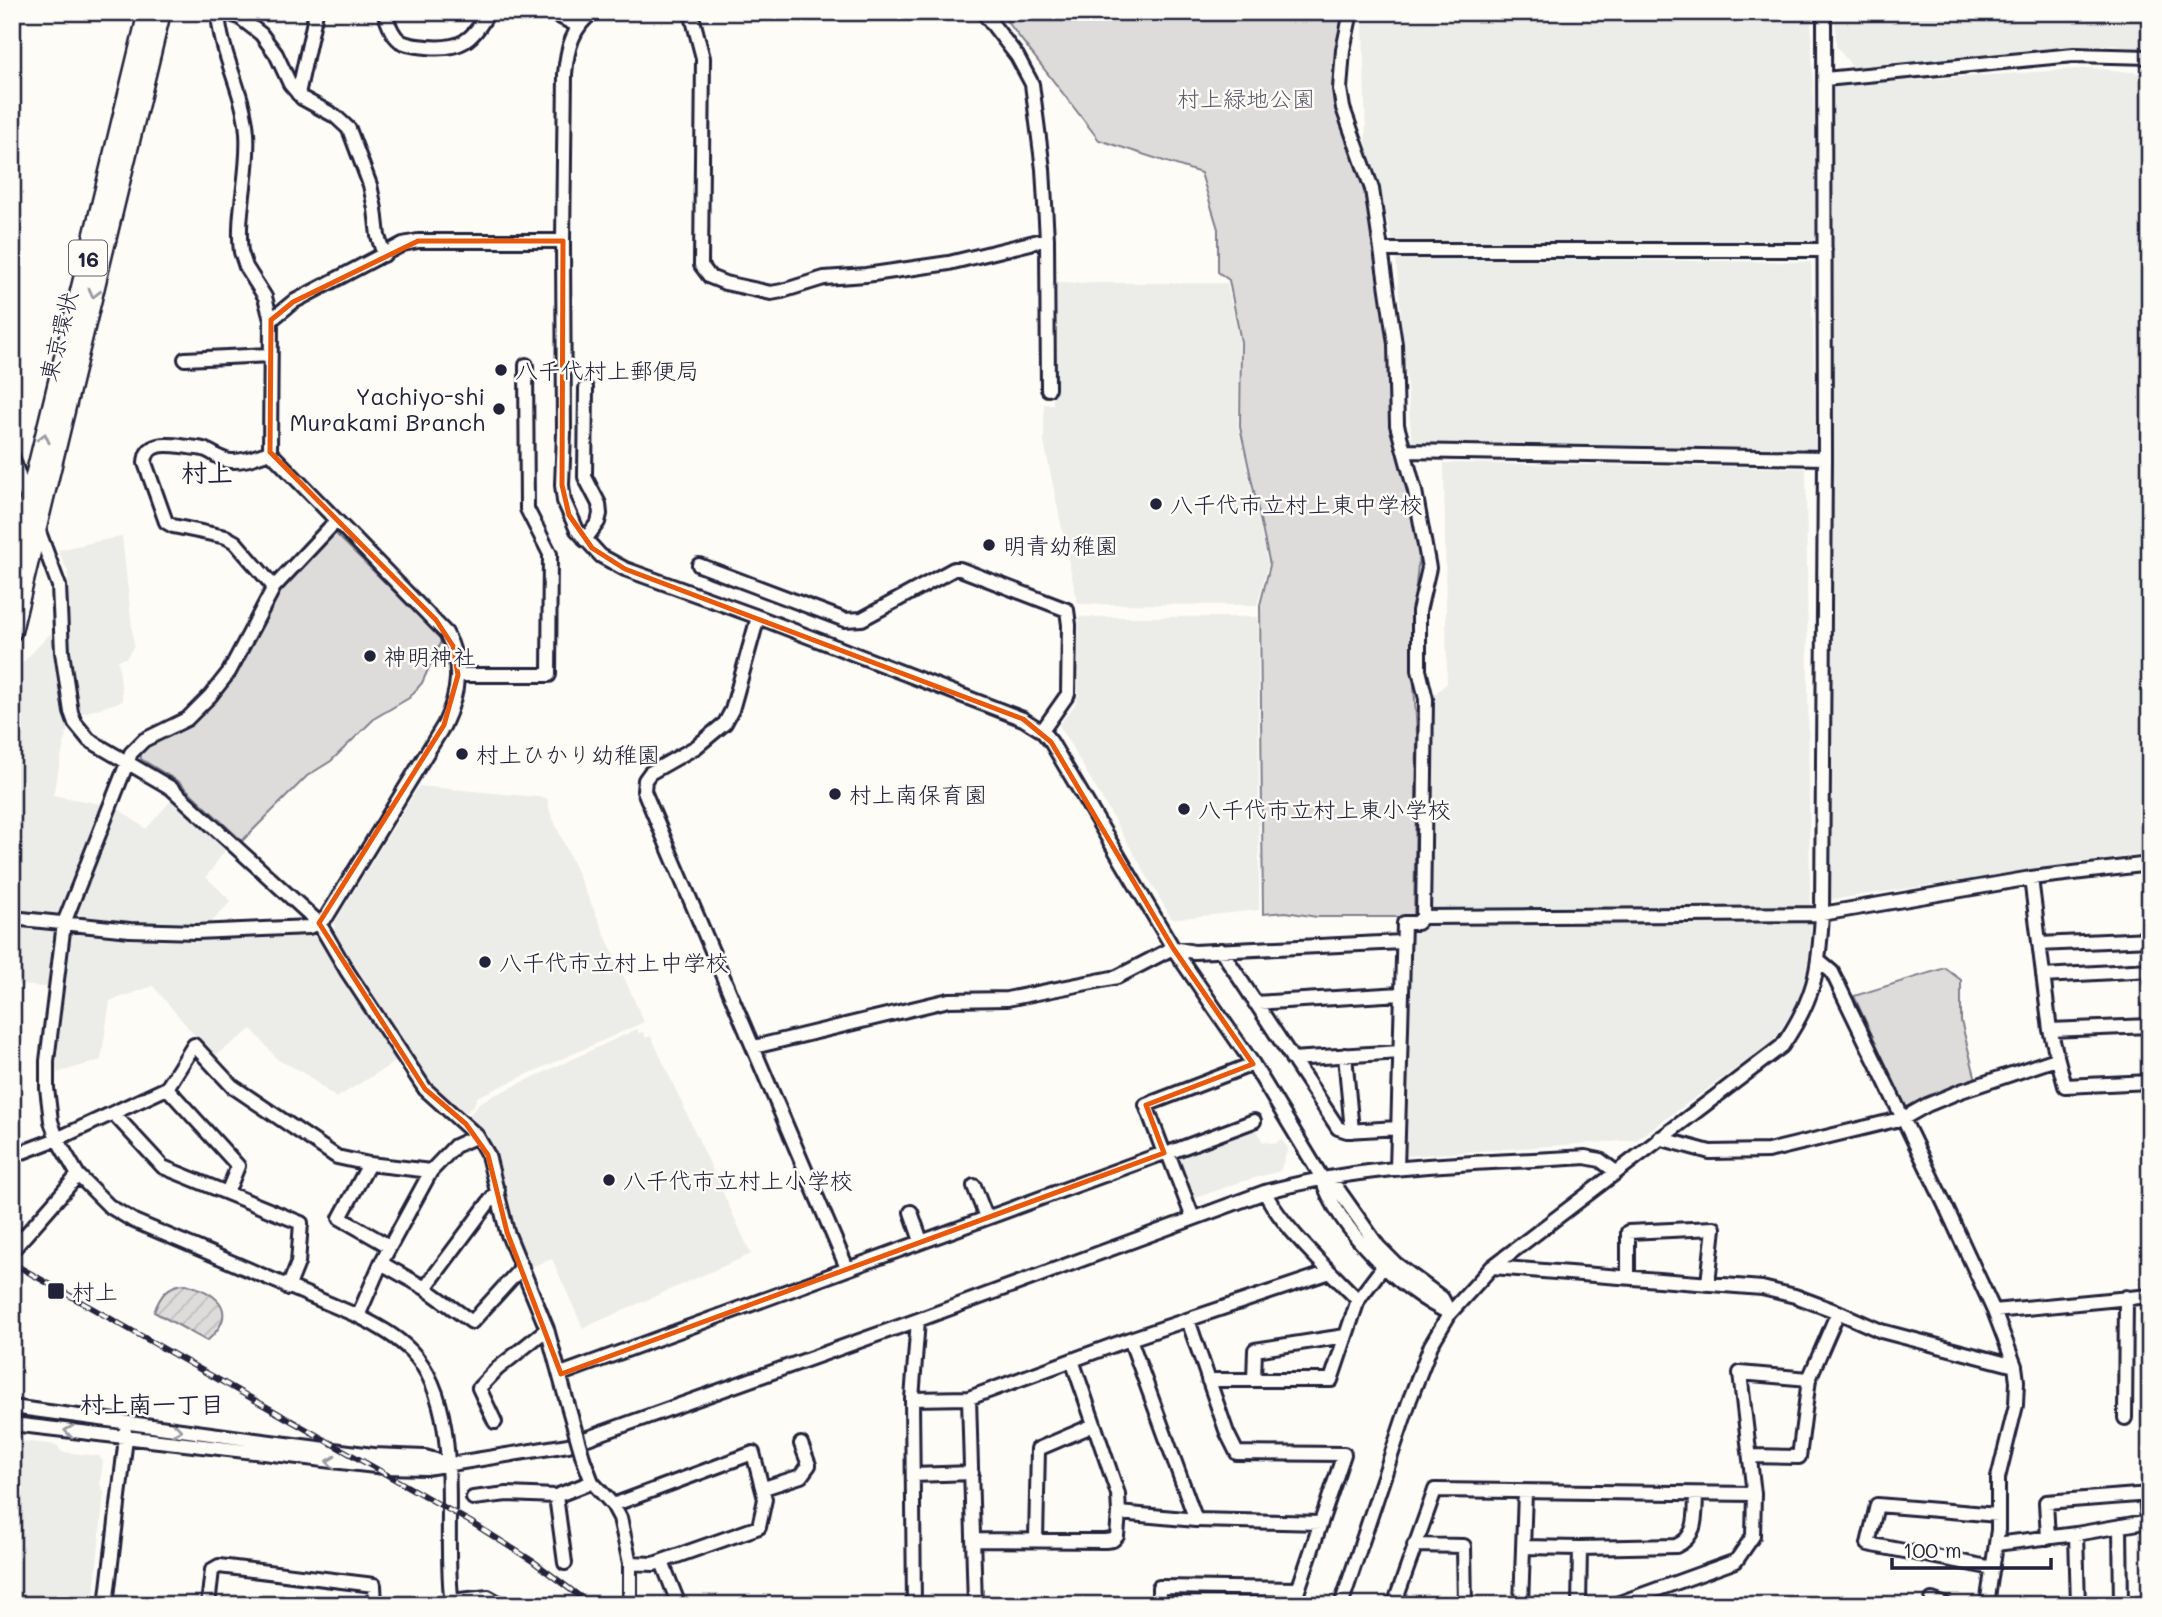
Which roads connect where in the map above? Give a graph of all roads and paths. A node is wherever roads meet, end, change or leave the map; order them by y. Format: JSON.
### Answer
{"nodes":[{"id":1,"x":148,"y":12,"type":"edge"},
{"id":2,"x":162,"y":12,"type":"edge"},
{"id":3,"x":218,"y":12,"type":"edge"},
{"id":4,"x":225,"y":12,"type":"edge"},
{"id":5,"x":316,"y":12,"type":"edge"},
{"id":6,"x":384,"y":12,"type":"edge"},
{"id":7,"x":488,"y":12,"type":"edge"},
{"id":8,"x":551,"y":12,"type":"edge"},
{"id":9,"x":594,"y":12,"type":"edge"},
{"id":10,"x":691,"y":12,"type":"edge"},
{"id":11,"x":983,"y":12,"type":"edge"},
{"id":12,"x":1351,"y":12,"type":"edge"},
{"id":13,"x":1824,"y":12,"type":"edge"},
{"id":14,"x":578,"y":26,"type":"junction"},
{"id":15,"x":2150,"y":57,"type":"edge"},
{"id":16,"x":1825,"y":79,"type":"junction"},
{"id":17,"x":298,"y":94,"type":"junction"},
{"id":18,"x":1047,"y":239,"type":"junction"},
{"id":19,"x":563,"y":240,"type":"junction"},
{"id":20,"x":1381,"y":250,"type":"junction"},
{"id":21,"x":1825,"y":250,"type":"junction"},
{"id":22,"x":384,"y":255,"type":"junction"},
{"id":23,"x":271,"y":320,"type":"junction"},
{"id":24,"x":270,"y":355,"type":"junction"},
{"id":25,"x":185,"y":359,"type":"dead end"},
{"id":26,"x":526,"y":365,"type":"dead end"},
{"id":27,"x":586,"y":388,"type":"dead end"},
{"id":28,"x":1048,"y":389,"type":"dead end"},
{"id":29,"x":1404,"y":451,"type":"junction"},
{"id":30,"x":270,"y":452,"type":"junction"},
{"id":31,"x":12,"y":456,"type":"edge"},
{"id":32,"x":1825,"y":458,"type":"junction"},
{"id":33,"x":29,"y":504,"type":"junction"},
{"id":34,"x":336,"y":521,"type":"junction"},
{"id":35,"x":38,"y":527,"type":"junction"},
{"id":36,"x":585,"y":540,"type":"junction"},
{"id":37,"x":699,"y":565,"type":"dead end"},
{"id":38,"x":12,"y":572,"type":"edge"},
{"id":39,"x":274,"y":587,"type":"junction"},
{"id":40,"x":758,"y":617,"type":"junction"},
{"id":41,"x":12,"y":631,"type":"edge"},
{"id":42,"x":458,"y":675,"type":"junction"},
{"id":43,"x":1042,"y":731,"type":"junction"},
{"id":44,"x":127,"y":761,"type":"junction"},
{"id":45,"x":2150,"y":864,"type":"edge"},
{"id":46,"x":2031,"y":878,"type":"junction"},
{"id":47,"x":1822,"y":914,"type":"junction"},
{"id":48,"x":1423,"y":917,"type":"junction"},
{"id":49,"x":12,"y":918,"type":"edge"},
{"id":50,"x":64,"y":923,"type":"junction"},
{"id":51,"x":320,"y":923,"type":"junction"},
{"id":52,"x":2150,"y":939,"type":"edge"},
{"id":53,"x":1402,"y":942,"type":"junction"},
{"id":54,"x":2039,"y":943,"type":"junction"},
{"id":55,"x":1173,"y":948,"type":"junction"},
{"id":56,"x":1221,"y":950,"type":"junction"},
{"id":57,"x":1820,"y":962,"type":"junction"},
{"id":58,"x":2150,"y":970,"type":"edge"},
{"id":59,"x":2043,"y":976,"type":"junction"},
{"id":60,"x":1401,"y":994,"type":"junction"},
{"id":61,"x":1255,"y":1003,"type":"junction"},
{"id":62,"x":2150,"y":1026,"type":"edge"},
{"id":63,"x":2050,"y":1030,"type":"junction"},
{"id":64,"x":754,"y":1047,"type":"junction"},
{"id":65,"x":1400,"y":1052,"type":"junction"},
{"id":66,"x":1345,"y":1055,"type":"junction"},
{"id":67,"x":1292,"y":1059,"type":"junction"},
{"id":68,"x":2056,"y":1059,"type":"junction"},
{"id":69,"x":1253,"y":1064,"type":"junction"},
{"id":70,"x":2150,"y":1082,"type":"edge"},
{"id":71,"x":167,"y":1088,"type":"junction"},
{"id":72,"x":113,"y":1113,"type":"junction"},
{"id":73,"x":1904,"y":1118,"type":"junction"},
{"id":74,"x":1254,"y":1121,"type":"dead end"},
{"id":75,"x":1398,"y":1128,"type":"junction"},
{"id":76,"x":1352,"y":1131,"type":"junction"},
{"id":77,"x":477,"y":1136,"type":"junction"},
{"id":78,"x":1659,"y":1138,"type":"junction"},
{"id":79,"x":57,"y":1139,"type":"junction"},
{"id":80,"x":1161,"y":1146,"type":"junction"},
{"id":81,"x":1185,"y":1147,"type":"junction"},
{"id":82,"x":12,"y":1156,"type":"edge"},
{"id":83,"x":369,"y":1164,"type":"junction"},
{"id":84,"x":1397,"y":1169,"type":"junction"},
{"id":85,"x":431,"y":1171,"type":"junction"},
{"id":86,"x":1616,"y":1172,"type":"junction"},
{"id":87,"x":78,"y":1175,"type":"junction"},
{"id":88,"x":1322,"y":1178,"type":"junction"},
{"id":89,"x":974,"y":1186,"type":"dead end"},
{"id":90,"x":498,"y":1190,"type":"junction"},
{"id":91,"x":1265,"y":1192,"type":"junction"},
{"id":92,"x":227,"y":1193,"type":"junction"},
{"id":93,"x":911,"y":1212,"type":"dead end"},
{"id":94,"x":986,"y":1217,"type":"junction"},
{"id":95,"x":1193,"y":1218,"type":"junction"},
{"id":96,"x":921,"y":1241,"type":"junction"},
{"id":97,"x":12,"y":1244,"type":"edge"},
{"id":98,"x":389,"y":1246,"type":"junction"},
{"id":99,"x":380,"y":1263,"type":"junction"},
{"id":100,"x":1383,"y":1266,"type":"junction"},
{"id":101,"x":522,"y":1267,"type":"junction"},
{"id":102,"x":1492,"y":1267,"type":"junction"},
{"id":103,"x":847,"y":1268,"type":"junction"},
{"id":104,"x":1331,"y":1272,"type":"junction"},
{"id":105,"x":1628,"y":1277,"type":"junction"},
{"id":106,"x":1707,"y":1283,"type":"junction"},
{"id":107,"x":288,"y":1288,"type":"junction"},
{"id":108,"x":425,"y":1288,"type":"junction"},
{"id":109,"x":2150,"y":1296,"type":"edge"},
{"id":110,"x":2126,"y":1297,"type":"junction"},
{"id":111,"x":1358,"y":1300,"type":"junction"},
{"id":112,"x":1994,"y":1311,"type":"junction"},
{"id":113,"x":1838,"y":1312,"type":"junction"},
{"id":114,"x":1450,"y":1313,"type":"junction"},
{"id":115,"x":358,"y":1316,"type":"junction"},
{"id":116,"x":918,"y":1320,"type":"junction"},
{"id":117,"x":1188,"y":1320,"type":"junction"},
{"id":118,"x":547,"y":1329,"type":"junction"},
{"id":119,"x":1345,"y":1336,"type":"junction"},
{"id":120,"x":1130,"y":1339,"type":"junction"},
{"id":121,"x":1072,"y":1360,"type":"junction"},
{"id":122,"x":2015,"y":1366,"type":"junction"},
{"id":123,"x":561,"y":1374,"type":"junction"},
{"id":124,"x":1809,"y":1378,"type":"junction"},
{"id":125,"x":1209,"y":1380,"type":"junction"},
{"id":126,"x":1254,"y":1380,"type":"junction"},
{"id":127,"x":969,"y":1398,"type":"junction"},
{"id":128,"x":912,"y":1399,"type":"junction"},
{"id":129,"x":12,"y":1407,"type":"edge"},
{"id":130,"x":2125,"y":1418,"type":"dead end"},
{"id":131,"x":495,"y":1422,"type":"dead end"},
{"id":132,"x":127,"y":1423,"type":"junction"},
{"id":133,"x":12,"y":1424,"type":"edge"},
{"id":134,"x":1094,"y":1425,"type":"junction"},
{"id":135,"x":126,"y":1438,"type":"junction"},
{"id":136,"x":801,"y":1444,"type":"dead end"},
{"id":137,"x":1750,"y":1456,"type":"junction"},
{"id":138,"x":447,"y":1462,"type":"junction"},
{"id":139,"x":972,"y":1473,"type":"junction"},
{"id":140,"x":913,"y":1475,"type":"junction"},
{"id":141,"x":592,"y":1482,"type":"junction"},
{"id":142,"x":764,"y":1488,"type":"junction"},
{"id":143,"x":1525,"y":1492,"type":"junction"},
{"id":144,"x":1696,"y":1494,"type":"junction"},
{"id":145,"x":1754,"y":1494,"type":"junction"},
{"id":146,"x":2148,"y":1494,"type":"edge"},
{"id":147,"x":556,"y":1496,"type":"junction"},
{"id":148,"x":473,"y":1498,"type":"dead end"},
{"id":149,"x":614,"y":1505,"type":"junction"},
{"id":150,"x":1119,"y":1513,"type":"junction"},
{"id":151,"x":1998,"y":1515,"type":"junction"},
{"id":152,"x":1196,"y":1520,"type":"junction"},
{"id":153,"x":2149,"y":1521,"type":"edge"},
{"id":154,"x":1321,"y":1524,"type":"junction"},
{"id":155,"x":2120,"y":1526,"type":"junction"},
{"id":156,"x":2076,"y":1534,"type":"junction"},
{"id":157,"x":2048,"y":1538,"type":"junction"},
{"id":158,"x":974,"y":1540,"type":"junction"},
{"id":159,"x":1037,"y":1540,"type":"junction"},
{"id":160,"x":1996,"y":1544,"type":"junction"},
{"id":161,"x":1414,"y":1545,"type":"junction"},
{"id":162,"x":1523,"y":1547,"type":"junction"},
{"id":163,"x":1580,"y":1548,"type":"junction"},
{"id":164,"x":662,"y":1562,"type":"junction"},
{"id":165,"x":565,"y":1563,"type":"dead end"},
{"id":166,"x":630,"y":1563,"type":"junction"},
{"id":167,"x":1993,"y":1568,"type":"junction"},
{"id":168,"x":1298,"y":1589,"type":"junction"},
{"id":169,"x":677,"y":1600,"type":"dead end"},
{"id":170,"x":1932,"y":1600,"type":"dead end"},
{"id":171,"x":452,"y":1603,"type":"edge"},
{"id":172,"x":106,"y":1605,"type":"edge"},
{"id":173,"x":208,"y":1605,"type":"edge"},
{"id":174,"x":375,"y":1605,"type":"edge"},
{"id":175,"x":502,"y":1605,"type":"edge"},
{"id":176,"x":630,"y":1605,"type":"edge"},
{"id":177,"x":914,"y":1605,"type":"edge"},
{"id":178,"x":975,"y":1605,"type":"edge"},
{"id":179,"x":1159,"y":1605,"type":"edge"},
{"id":180,"x":1293,"y":1605,"type":"edge"},
{"id":181,"x":1340,"y":1605,"type":"edge"},
{"id":182,"x":1394,"y":1605,"type":"edge"},
{"id":183,"x":1465,"y":1605,"type":"edge"},
{"id":184,"x":1521,"y":1605,"type":"edge"},
{"id":185,"x":1579,"y":1605,"type":"edge"},
{"id":186,"x":1614,"y":1605,"type":"edge"},
{"id":187,"x":1946,"y":1605,"type":"edge"},
{"id":188,"x":1987,"y":1605,"type":"edge"},
{"id":189,"x":2078,"y":1605,"type":"edge"},
{"id":190,"x":2121,"y":1605,"type":"edge"}],
"edges":[{"from":33,"to":1,"type":"highway","name":"東京環状","number":"16","one_way":true},
{"from":2,"to":35,"type":"highway","name":"東京環状","number":"16","one_way":true},
{"from":3,"to":23,"type":"street"},
{"from":4,"to":17,"type":"street"},
{"from":5,"to":17,"type":"street"},
{"from":6,"to":7,"type":"street"},
{"from":8,"to":14,"type":"street"},
{"from":9,"to":14,"type":"street"},
{"from":10,"to":18,"type":"street"},
{"from":11,"to":18,"type":"street"},
{"from":12,"to":20,"type":"street"},
{"from":13,"to":16,"type":"street"},
{"from":14,"to":19,"type":"street"},
{"from":15,"to":16,"type":"street"},
{"from":16,"to":21,"type":"street"},
{"from":17,"to":22,"type":"street"},
{"from":18,"to":28,"type":"street"},
{"from":19,"to":22,"type":"street"},
{"from":19,"to":36,"type":"street"},
{"from":20,"to":21,"type":"street"},
{"from":20,"to":29,"type":"street"},
{"from":21,"to":32,"type":"street"},
{"from":22,"to":23,"type":"street"},
{"from":23,"to":24,"type":"street"},
{"from":24,"to":25,"type":"street"},
{"from":24,"to":30,"type":"street"},
{"from":26,"to":42,"type":"street"},
{"from":27,"to":36,"type":"street"},
{"from":29,"to":32,"type":"street"},
{"from":29,"to":48,"type":"street"},
{"from":30,"to":34,"type":"street"},
{"from":30,"to":39,"type":"street"},
{"from":31,"to":33,"type":"street"},
{"from":32,"to":47,"type":"street"},
{"from":33,"to":35,"type":"street"},
{"from":33,"to":38,"type":"highway","name":"東京環状","number":"16"},
{"from":34,"to":39,"type":"street"},
{"from":34,"to":42,"type":"street"},
{"from":35,"to":41,"type":"highway","name":"東京環状","number":"16"},
{"from":35,"to":44,"type":"street"},
{"from":36,"to":40,"type":"street"},
{"from":37,"to":43,"type":"street"},
{"from":39,"to":44,"type":"street"},
{"from":40,"to":43,"type":"street"},
{"from":40,"to":64,"type":"street"},
{"from":42,"to":51,"type":"street"},
{"from":43,"to":55,"type":"street"},
{"from":44,"to":50,"type":"street"},
{"from":44,"to":51,"type":"street"},
{"from":45,"to":46,"type":"street"},
{"from":46,"to":47,"type":"street"},
{"from":46,"to":54,"type":"street"},
{"from":47,"to":48,"type":"street"},
{"from":47,"to":57,"type":"street"},
{"from":48,"to":53,"type":"street"},
{"from":49,"to":50,"type":"street"},
{"from":50,"to":51,"type":"street"},
{"from":50,"to":79,"type":"street"},
{"from":51,"to":77,"type":"street"},
{"from":52,"to":54,"type":"street"},
{"from":53,"to":56,"type":"street"},
{"from":53,"to":60,"type":"street"},
{"from":54,"to":59,"type":"street"},
{"from":55,"to":56,"type":"street"},
{"from":55,"to":64,"type":"street"},
{"from":55,"to":69,"type":"street"},
{"from":56,"to":61,"type":"street"},
{"from":57,"to":73,"type":"street"},
{"from":57,"to":78,"type":"street"},
{"from":58,"to":59,"type":"street"},
{"from":59,"to":63,"type":"street"},
{"from":60,"to":61,"type":"street"},
{"from":60,"to":65,"type":"street"},
{"from":61,"to":67,"type":"street"},
{"from":62,"to":63,"type":"street"},
{"from":63,"to":68,"type":"street"},
{"from":64,"to":103,"type":"street"},
{"from":65,"to":66,"type":"street"},
{"from":65,"to":75,"type":"street"},
{"from":66,"to":67,"type":"street"},
{"from":66,"to":76,"type":"street"},
{"from":67,"to":76,"type":"street"},
{"from":68,"to":70,"type":"street"},
{"from":68,"to":73,"type":"street"},
{"from":69,"to":80,"type":"street"},
{"from":69,"to":88,"type":"street"},
{"from":71,"to":72,"type":"street"},
{"from":71,"to":83,"type":"street"},
{"from":71,"to":92,"type":"street"},
{"from":72,"to":79,"type":"street"},
{"from":72,"to":92,"type":"street"},
{"from":73,"to":78,"type":"street"},
{"from":73,"to":112,"type":"street"},
{"from":74,"to":81,"type":"street"},
{"from":75,"to":76,"type":"street"},
{"from":75,"to":84,"type":"street"},
{"from":77,"to":85,"type":"street"},
{"from":77,"to":90,"type":"street"},
{"from":78,"to":86,"type":"street"},
{"from":79,"to":82,"type":"street"},
{"from":79,"to":87,"type":"street"},
{"from":80,"to":81,"type":"street"},
{"from":80,"to":94,"type":"street"},
{"from":81,"to":95,"type":"street"},
{"from":83,"to":85,"type":"street"},
{"from":83,"to":98,"type":"street"},
{"from":84,"to":86,"type":"street"},
{"from":84,"to":88,"type":"street"},
{"from":85,"to":98,"type":"street"},
{"from":86,"to":102,"type":"street"},
{"from":87,"to":97,"type":"street"},
{"from":87,"to":107,"type":"street"},
{"from":88,"to":91,"type":"street"},
{"from":88,"to":100,"type":"street"},
{"from":88,"to":114,"type":"street"},
{"from":89,"to":94,"type":"street"},
{"from":90,"to":101,"type":"street"},
{"from":90,"to":108,"type":"street"},
{"from":91,"to":95,"type":"street"},
{"from":91,"to":104,"type":"street"},
{"from":92,"to":107,"type":"street"},
{"from":93,"to":96,"type":"street"},
{"from":94,"to":96,"type":"street"},
{"from":95,"to":116,"type":"street"},
{"from":96,"to":103,"type":"street"},
{"from":98,"to":99,"type":"street"},
{"from":99,"to":108,"type":"street"},
{"from":99,"to":115,"type":"street"},
{"from":100,"to":111,"type":"street"},
{"from":100,"to":114,"type":"street"},
{"from":101,"to":108,"type":"street"},
{"from":101,"to":118,"type":"street"},
{"from":102,"to":105,"type":"street"},
{"from":102,"to":114,"type":"street"},
{"from":103,"to":123,"type":"street"},
{"from":104,"to":111,"type":"street"},
{"from":104,"to":117,"type":"street"},
{"from":105,"to":106,"type":"street"},
{"from":105,"to":106,"type":"street"},
{"from":106,"to":113,"type":"street"},
{"from":107,"to":115,"type":"street"},
{"from":109,"to":110,"type":"street"},
{"from":110,"to":112,"type":"street"},
{"from":110,"to":130,"type":"street"},
{"from":111,"to":119,"type":"street"},
{"from":112,"to":122,"type":"street"},
{"from":113,"to":122,"type":"street"},
{"from":113,"to":124,"type":"street"},
{"from":114,"to":181,"type":"street"},
{"from":115,"to":138,"type":"street"},
{"from":116,"to":128,"type":"street"},
{"from":116,"to":138,"type":"street"},
{"from":117,"to":120,"type":"street"},
{"from":117,"to":125,"type":"street"},
{"from":118,"to":123,"type":"street"},
{"from":118,"to":131,"type":"street"},
{"from":119,"to":126,"type":"street"},
{"from":119,"to":126,"type":"street"},
{"from":120,"to":121,"type":"street"},
{"from":120,"to":152,"type":"street"},
{"from":121,"to":127,"type":"street"},
{"from":121,"to":134,"type":"street"},
{"from":122,"to":151,"type":"street"},
{"from":123,"to":141,"type":"street","bridge":true},
{"from":124,"to":137,"type":"street"},
{"from":124,"to":137,"type":"street"},
{"from":125,"to":126,"type":"street"},
{"from":125,"to":154,"type":"street"},
{"from":127,"to":128,"type":"street"},
{"from":127,"to":139,"type":"street"},
{"from":128,"to":140,"type":"street"},
{"from":129,"to":132,"type":"street"},
{"from":132,"to":135,"type":"street"},
{"from":132,"to":138,"type":"street","one_way":true},
{"from":135,"to":133,"type":"street","one_way":true},
{"from":134,"to":150,"type":"street"},
{"from":134,"to":159,"type":"street"},
{"from":138,"to":135,"type":"street","one_way":true},
{"from":135,"to":172,"type":"street"},
{"from":136,"to":142,"type":"street"},
{"from":137,"to":145,"type":"street"},
{"from":138,"to":171,"type":"street"},
{"from":139,"to":140,"type":"street"},
{"from":139,"to":158,"type":"street"},
{"from":140,"to":177,"type":"street"},
{"from":141,"to":147,"type":"street"},
{"from":141,"to":149,"type":"street"},
{"from":142,"to":149,"type":"street"},
{"from":142,"to":164,"type":"street"},
{"from":143,"to":144,"type":"street"},
{"from":143,"to":161,"type":"street"},
{"from":143,"to":162,"type":"street"},
{"from":144,"to":145,"type":"street"},
{"from":144,"to":163,"type":"street"},
{"from":145,"to":186,"type":"street"},
{"from":146,"to":153,"type":"street"},
{"from":146,"to":157,"type":"street"},
{"from":147,"to":148,"type":"street"},
{"from":147,"to":165,"type":"street"},
{"from":149,"to":166,"type":"street"},
{"from":150,"to":152,"type":"street"},
{"from":150,"to":159,"type":"street"},
{"from":151,"to":160,"type":"street"},
{"from":151,"to":167,"type":"street"},
{"from":152,"to":154,"type":"street"},
{"from":153,"to":155,"type":"street"},
{"from":154,"to":168,"type":"street"},
{"from":155,"to":156,"type":"street"},
{"from":155,"to":190,"type":"street"},
{"from":156,"to":157,"type":"street"},
{"from":156,"to":189,"type":"street"},
{"from":157,"to":160,"type":"street"},
{"from":158,"to":159,"type":"street"},
{"from":158,"to":178,"type":"street"},
{"from":160,"to":167,"type":"street"},
{"from":161,"to":182,"type":"street"},
{"from":161,"to":183,"type":"street"},
{"from":162,"to":163,"type":"street"},
{"from":162,"to":184,"type":"street"},
{"from":163,"to":185,"type":"street"},
{"from":164,"to":166,"type":"street"},
{"from":164,"to":169,"type":"street"},
{"from":166,"to":176,"type":"street"},
{"from":167,"to":188,"type":"street"},
{"from":168,"to":179,"type":"street"},
{"from":168,"to":180,"type":"street"},
{"from":170,"to":187,"type":"street"},
{"from":171,"to":175,"type":"street"},
{"from":173,"to":174,"type":"street"}]}
